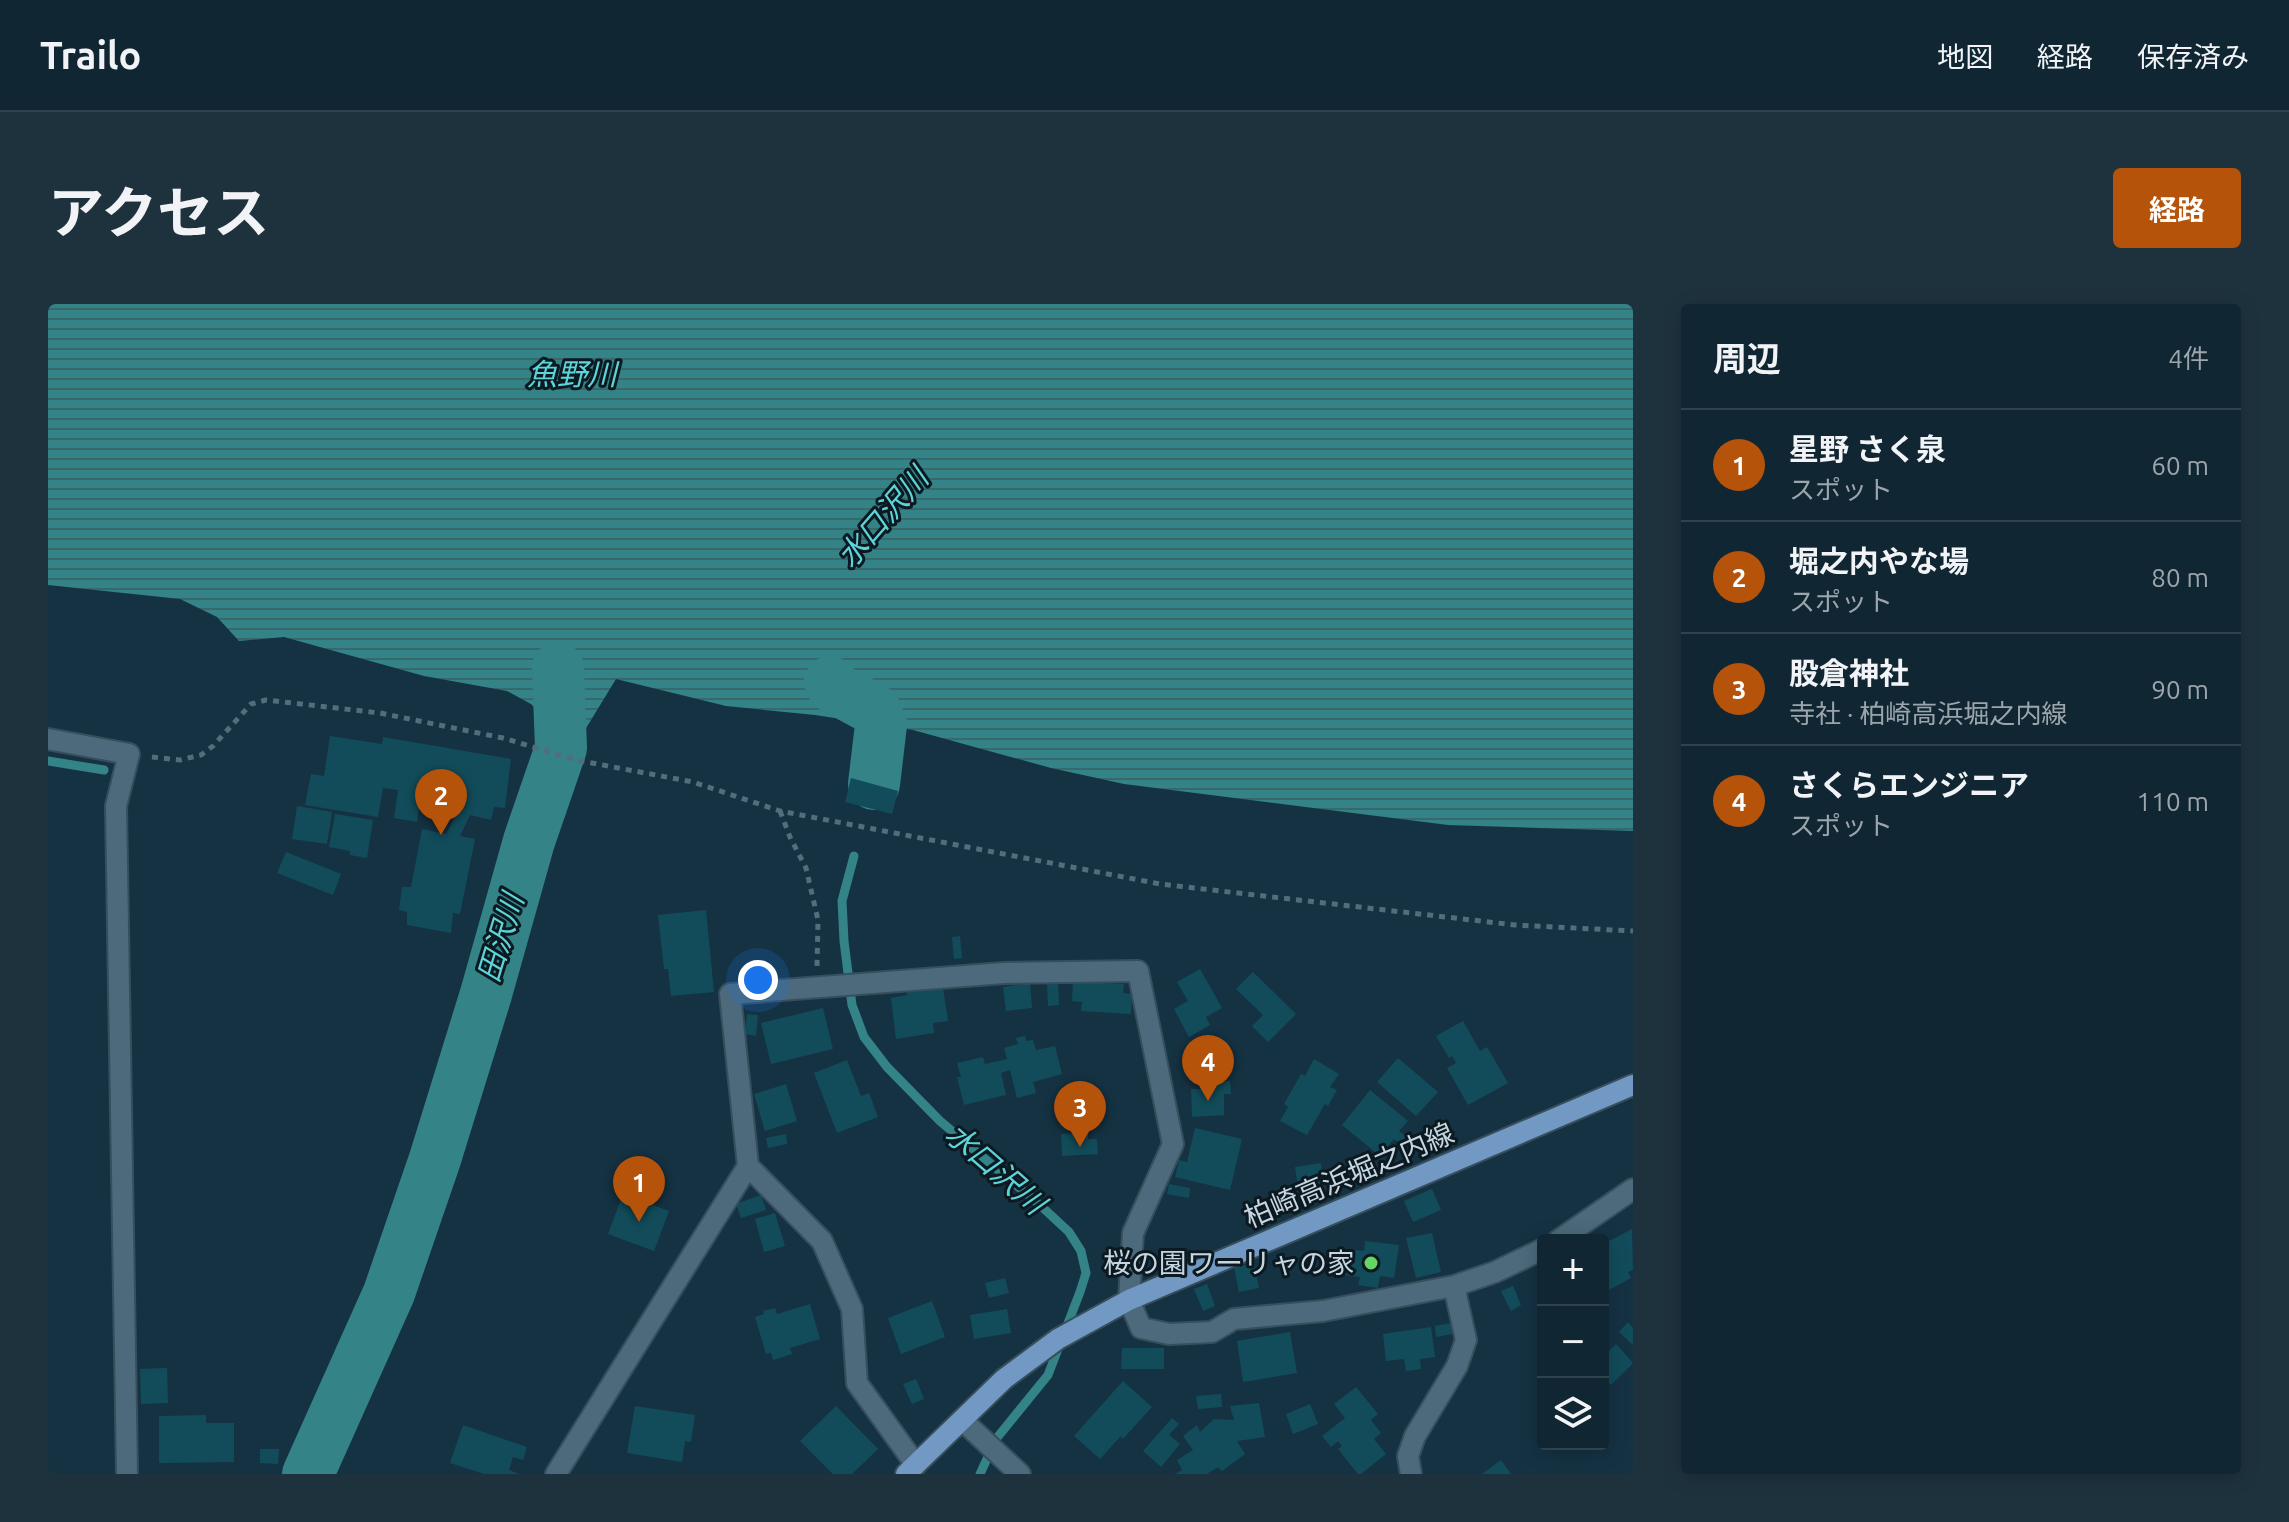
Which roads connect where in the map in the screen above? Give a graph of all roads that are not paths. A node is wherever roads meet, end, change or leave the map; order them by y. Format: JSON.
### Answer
{"nodes":[{"id":1,"x":48,"y":739,"type":"edge"},
{"id":2,"x":1633,"y":1085,"type":"edge"},
{"id":3,"x":748,"y":1166,"type":"junction"},
{"id":4,"x":1633,"y":1189,"type":"edge"},
{"id":5,"x":1568,"y":1234,"type":"edge"},
{"id":6,"x":1537,"y":1252,"type":"edge"},
{"id":7,"x":1454,"y":1286,"type":"junction"},
{"id":8,"x":1129,"y":1300,"type":"junction"},
{"id":9,"x":962,"y":1420,"type":"junction"},
{"id":10,"x":911,"y":1469,"type":"edge"},
{"id":11,"x":127,"y":1474,"type":"edge"},
{"id":12,"x":556,"y":1474,"type":"edge"},
{"id":13,"x":1020,"y":1474,"type":"edge"},
{"id":14,"x":1411,"y":1474,"type":"edge"}],
"edges":[{"from":1,"to":11,"type":"street"},
{"from":2,"to":8,"type":"main road","name":"柏崎高浜堀之内線"},
{"from":3,"to":8,"type":"street"},
{"from":3,"to":10,"type":"street"},
{"from":3,"to":12,"type":"street"},
{"from":4,"to":5,"type":"street"},
{"from":6,"to":7,"type":"street"},
{"from":7,"to":8,"type":"street"},
{"from":7,"to":14,"type":"street"},
{"from":8,"to":9,"type":"main road","name":"柏崎高浜堀之内線"},
{"from":9,"to":10,"type":"main road","name":"柏崎高浜堀之内線"},
{"from":9,"to":13,"type":"street"}]}
